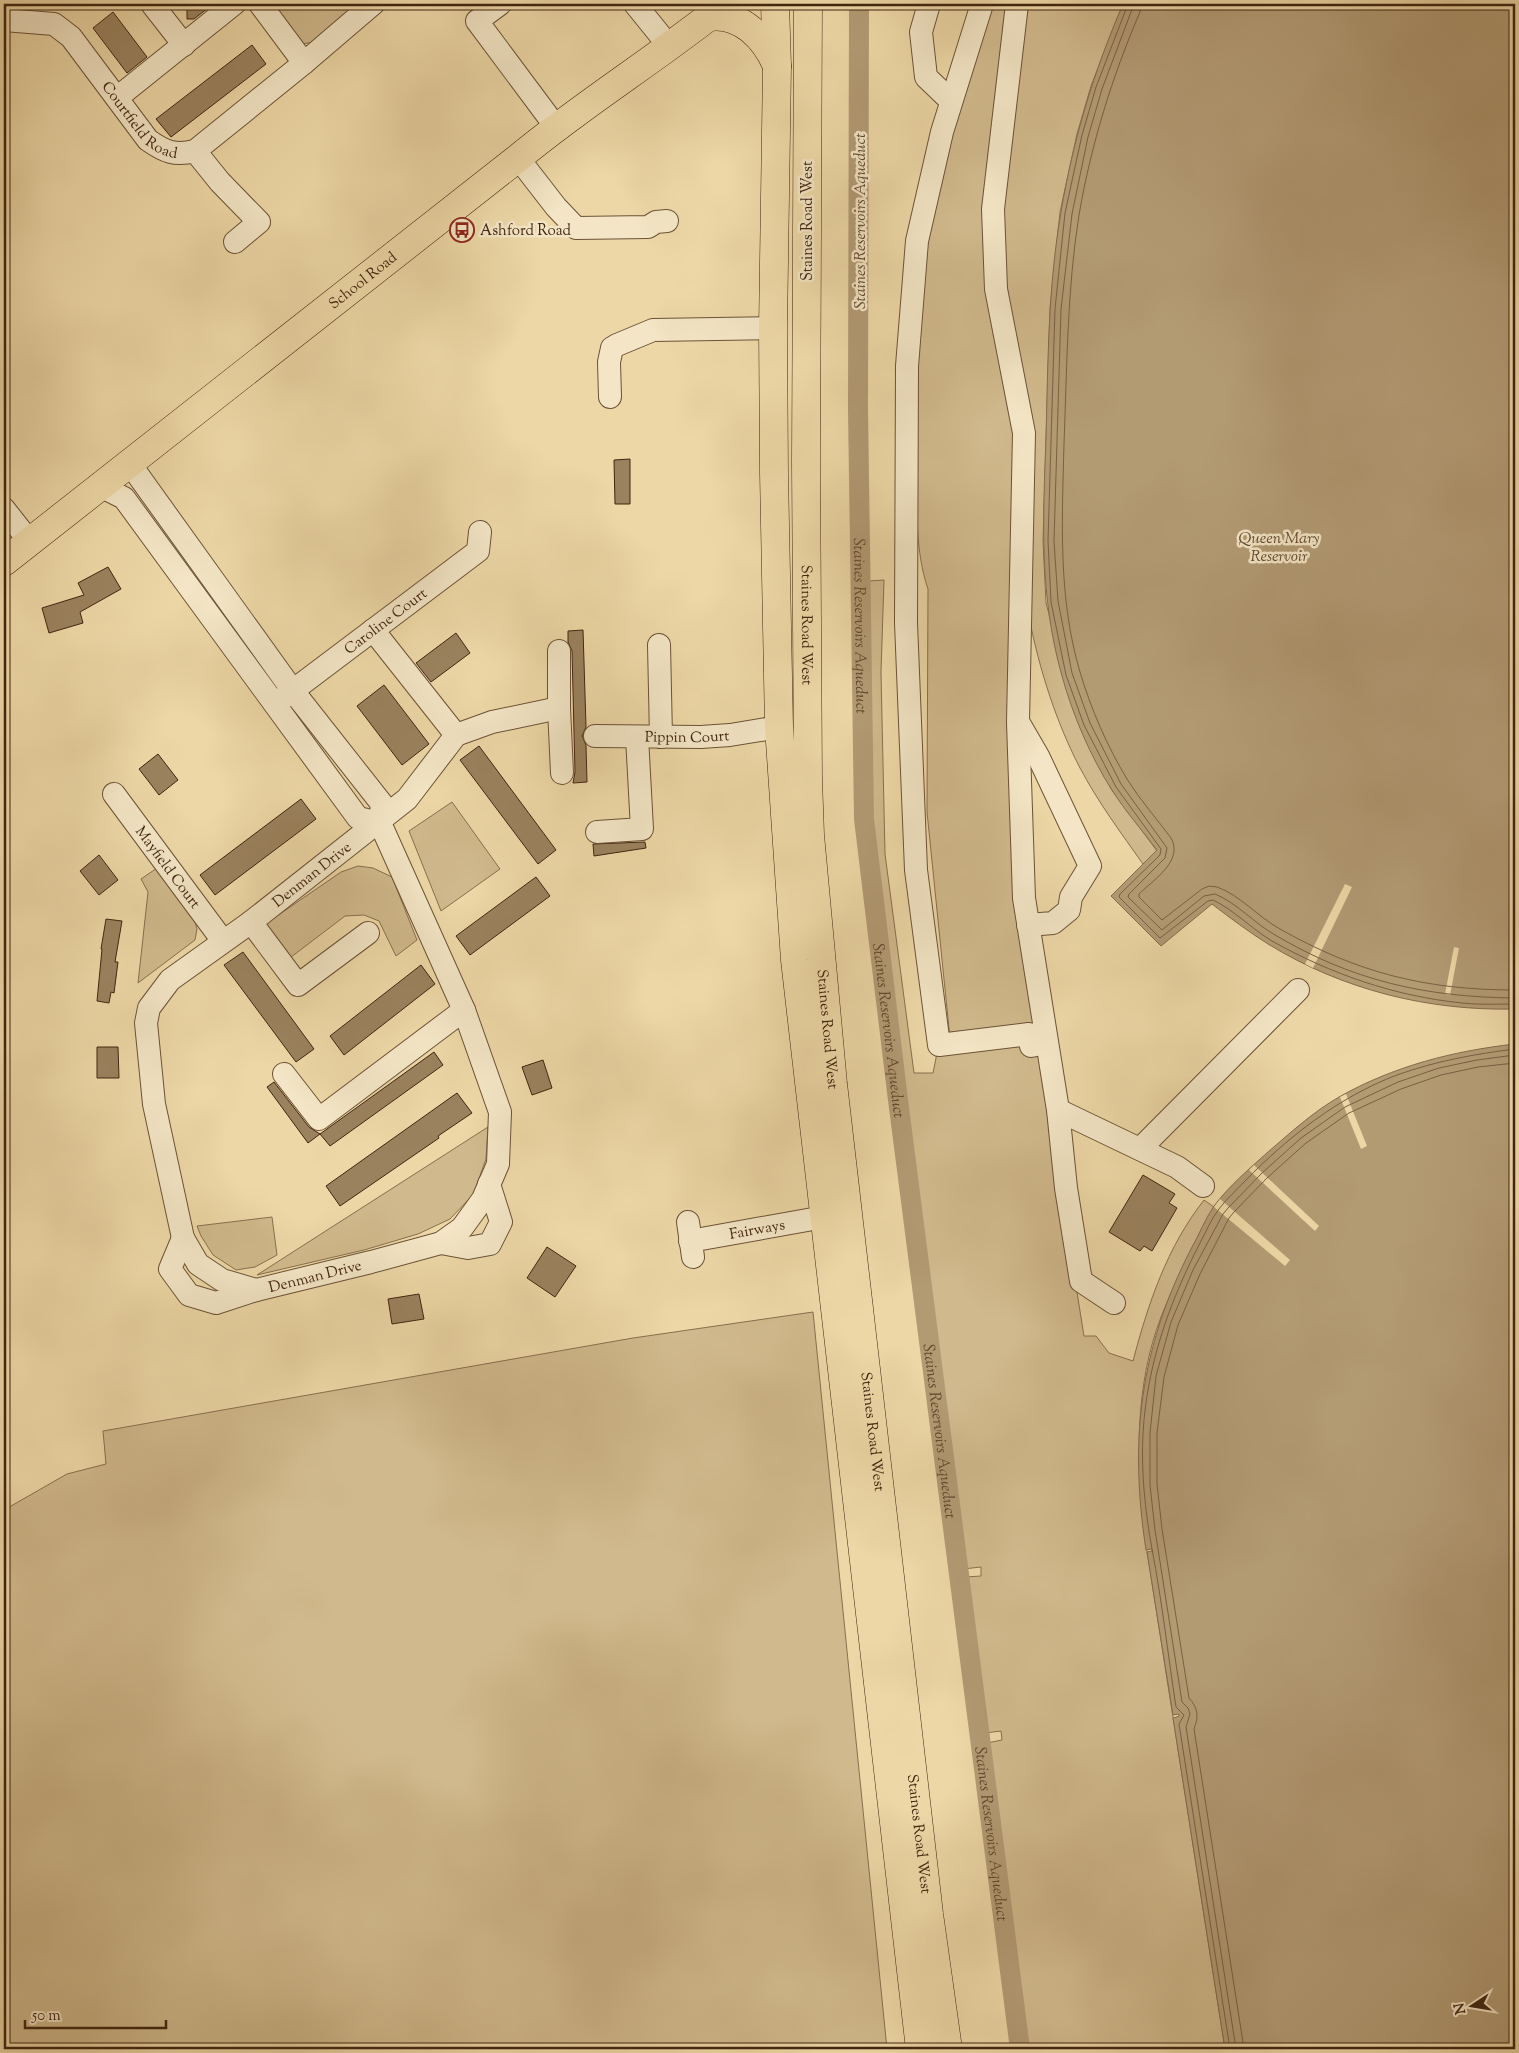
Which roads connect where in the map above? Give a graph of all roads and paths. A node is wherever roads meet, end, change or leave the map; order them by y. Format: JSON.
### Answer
{"nodes":[{"id":1,"x":152,"y":4,"type":"edge"},
{"id":2,"x":234,"y":4,"type":"edge"},
{"id":3,"x":260,"y":4,"type":"edge"},
{"id":4,"x":372,"y":4,"type":"edge"},
{"id":5,"x":500,"y":4,"type":"edge"},
{"id":6,"x":635,"y":4,"type":"edge"},
{"id":7,"x":775,"y":4,"type":"edge"},
{"id":8,"x":808,"y":4,"type":"edge"},
{"id":9,"x":930,"y":4,"type":"edge"},
{"id":10,"x":982,"y":4,"type":"edge"},
{"id":11,"x":1017,"y":4,"type":"edge"},
{"id":12,"x":718,"y":8,"type":"edge"},
{"id":13,"x":4,"y":20,"type":"edge"},
{"id":14,"x":184,"y":45,"type":"junction"},
{"id":15,"x":669,"y":46,"type":"junction"},
{"id":16,"x":304,"y":63,"type":"junction"},
{"id":17,"x":777,"y":66,"type":"junction"},
{"id":18,"x":118,"y":97,"type":"junction"},
{"id":19,"x":951,"y":101,"type":"junction"},
{"id":20,"x":556,"y":126,"type":"junction"},
{"id":21,"x":195,"y":150,"type":"junction"},
{"id":22,"x":518,"y":158,"type":"junction"},
{"id":23,"x":667,"y":221,"type":"dead end"},
{"id":24,"x":235,"y":242,"type":"dead end"},
{"id":25,"x":773,"y":328,"type":"junction"},
{"id":26,"x":610,"y":397,"type":"dead end"},
{"id":27,"x":130,"y":464,"type":"junction"},
{"id":28,"x":100,"y":486,"type":"junction"},
{"id":29,"x":4,"y":509,"type":"edge"},
{"id":30,"x":480,"y":532,"type":"dead end"},
{"id":31,"x":30,"y":542,"type":"junction"},
{"id":32,"x":4,"y":562,"type":"edge"},
{"id":33,"x":374,"y":630,"type":"junction"},
{"id":34,"x":659,"y":645,"type":"dead end"},
{"id":35,"x":559,"y":651,"type":"dead end"},
{"id":36,"x":293,"y":691,"type":"junction"},
{"id":37,"x":275,"y":704,"type":"junction"},
{"id":38,"x":559,"y":708,"type":"junction"},
{"id":39,"x":1018,"y":722,"type":"junction"},
{"id":40,"x":780,"y":728,"type":"junction"},
{"id":41,"x":456,"y":735,"type":"junction"},
{"id":42,"x":595,"y":736,"type":"dead end"},
{"id":43,"x":637,"y":737,"type":"junction"},
{"id":44,"x":661,"y":737,"type":"junction"},
{"id":45,"x":562,"y":773,"type":"dead end"},
{"id":46,"x":114,"y":794,"type":"dead end"},
{"id":47,"x":380,"y":823,"type":"junction"},
{"id":48,"x":597,"y":832,"type":"dead end"},
{"id":49,"x":251,"y":922,"type":"junction"},
{"id":50,"x":1028,"y":925,"type":"junction"},
{"id":51,"x":368,"y":933,"type":"dead end"},
{"id":52,"x":223,"y":941,"type":"junction"},
{"id":53,"x":1298,"y":990,"type":"dead end"},
{"id":54,"x":464,"y":1010,"type":"junction"},
{"id":55,"x":1046,"y":1043,"type":"junction"},
{"id":56,"x":284,"y":1074,"type":"dead end"},
{"id":57,"x":1058,"y":1110,"type":"junction"},
{"id":58,"x":1140,"y":1149,"type":"junction"},
{"id":59,"x":489,"y":1184,"type":"junction"},
{"id":60,"x":1203,"y":1186,"type":"dead end"},
{"id":61,"x":824,"y":1217,"type":"junction"},
{"id":62,"x":183,"y":1238,"type":"junction"},
{"id":63,"x":690,"y":1240,"type":"dead end"},
{"id":64,"x":441,"y":1242,"type":"junction"},
{"id":65,"x":256,"y":1290,"type":"junction"},
{"id":66,"x":1114,"y":1303,"type":"dead end"},
{"id":67,"x":920,"y":2049,"type":"edge"},
{"id":68,"x":948,"y":2049,"type":"edge"}],
"edges":[{"from":1,"to":14,"type":"street"},
{"from":2,"to":14,"type":"street"},
{"from":3,"to":16,"type":"street"},
{"from":4,"to":16,"type":"street","name":"Courtfield Road"},
{"from":5,"to":20,"type":"street"},
{"from":6,"to":15,"type":"street"},
{"from":7,"to":17,"type":"main road","name":"Staines Road West"},
{"from":8,"to":68,"type":"main road","name":"Staines Road West"},
{"from":9,"to":19,"type":"street"},
{"from":10,"to":19,"type":"street"},
{"from":11,"to":39,"type":"street"},
{"from":12,"to":15,"type":"main road","name":"School Road"},
{"from":12,"to":17,"type":"main road"},
{"from":13,"to":18,"type":"street","name":"Courtfield Road"},
{"from":14,"to":18,"type":"street"},
{"from":15,"to":20,"type":"main road","name":"School Road"},
{"from":16,"to":21,"type":"street","name":"Courtfield Road"},
{"from":17,"to":25,"type":"main road","name":"Staines Road West"},
{"from":18,"to":21,"type":"street","name":"Courtfield Road"},
{"from":19,"to":55,"type":"street"},
{"from":20,"to":22,"type":"main road","name":"School Road"},
{"from":21,"to":24,"type":"street"},
{"from":22,"to":23,"type":"street"},
{"from":22,"to":27,"type":"main road","name":"School Road"},
{"from":25,"to":26,"type":"street"},
{"from":25,"to":40,"type":"main road","name":"Staines Road West"},
{"from":27,"to":28,"type":"main road","name":"School Road"},
{"from":27,"to":36,"type":"street","name":"Denman Drive"},
{"from":28,"to":31,"type":"main road","name":"School Road"},
{"from":28,"to":37,"type":"street"},
{"from":29,"to":31,"type":"street"},
{"from":30,"to":33,"type":"street","name":"Caroline Court"},
{"from":31,"to":32,"type":"main road","name":"School Road"},
{"from":33,"to":36,"type":"street","name":"Caroline Court"},
{"from":33,"to":41,"type":"street"},
{"from":34,"to":44,"type":"street"},
{"from":35,"to":38,"type":"street"},
{"from":36,"to":37,"type":"street","name":"Caroline Court"},
{"from":36,"to":47,"type":"street","name":"Denman Drive"},
{"from":37,"to":47,"type":"street"},
{"from":38,"to":41,"type":"street"},
{"from":38,"to":45,"type":"street"},
{"from":39,"to":50,"type":"street"},
{"from":39,"to":50,"type":"street"},
{"from":40,"to":44,"type":"street","name":"Pippin Court"},
{"from":40,"to":61,"type":"main road","name":"Staines Road West"},
{"from":41,"to":47,"type":"street"},
{"from":42,"to":43,"type":"street","name":"Pippin Court"},
{"from":43,"to":44,"type":"street","name":"Pippin Court"},
{"from":43,"to":48,"type":"street"},
{"from":46,"to":52,"type":"street","name":"Mayfield Court"},
{"from":47,"to":49,"type":"street","name":"Denman Drive"},
{"from":47,"to":54,"type":"street","name":"Denman Drive"},
{"from":49,"to":51,"type":"street"},
{"from":49,"to":52,"type":"street","name":"Denman Drive"},
{"from":50,"to":55,"type":"street"},
{"from":52,"to":62,"type":"street","name":"Denman Drive"},
{"from":53,"to":58,"type":"street"},
{"from":54,"to":56,"type":"street"},
{"from":54,"to":59,"type":"street","name":"Denman Drive"},
{"from":55,"to":57,"type":"street"},
{"from":57,"to":58,"type":"street"},
{"from":57,"to":66,"type":"street"},
{"from":58,"to":60,"type":"street"},
{"from":59,"to":64,"type":"street","name":"Denman Drive"},
{"from":59,"to":64,"type":"street"},
{"from":61,"to":63,"type":"street","name":"Fairways"},
{"from":61,"to":67,"type":"main road","name":"Staines Road West"},
{"from":62,"to":65,"type":"street","name":"Denman Drive"},
{"from":62,"to":65,"type":"street"},
{"from":64,"to":65,"type":"street","name":"Denman Drive"}]}
